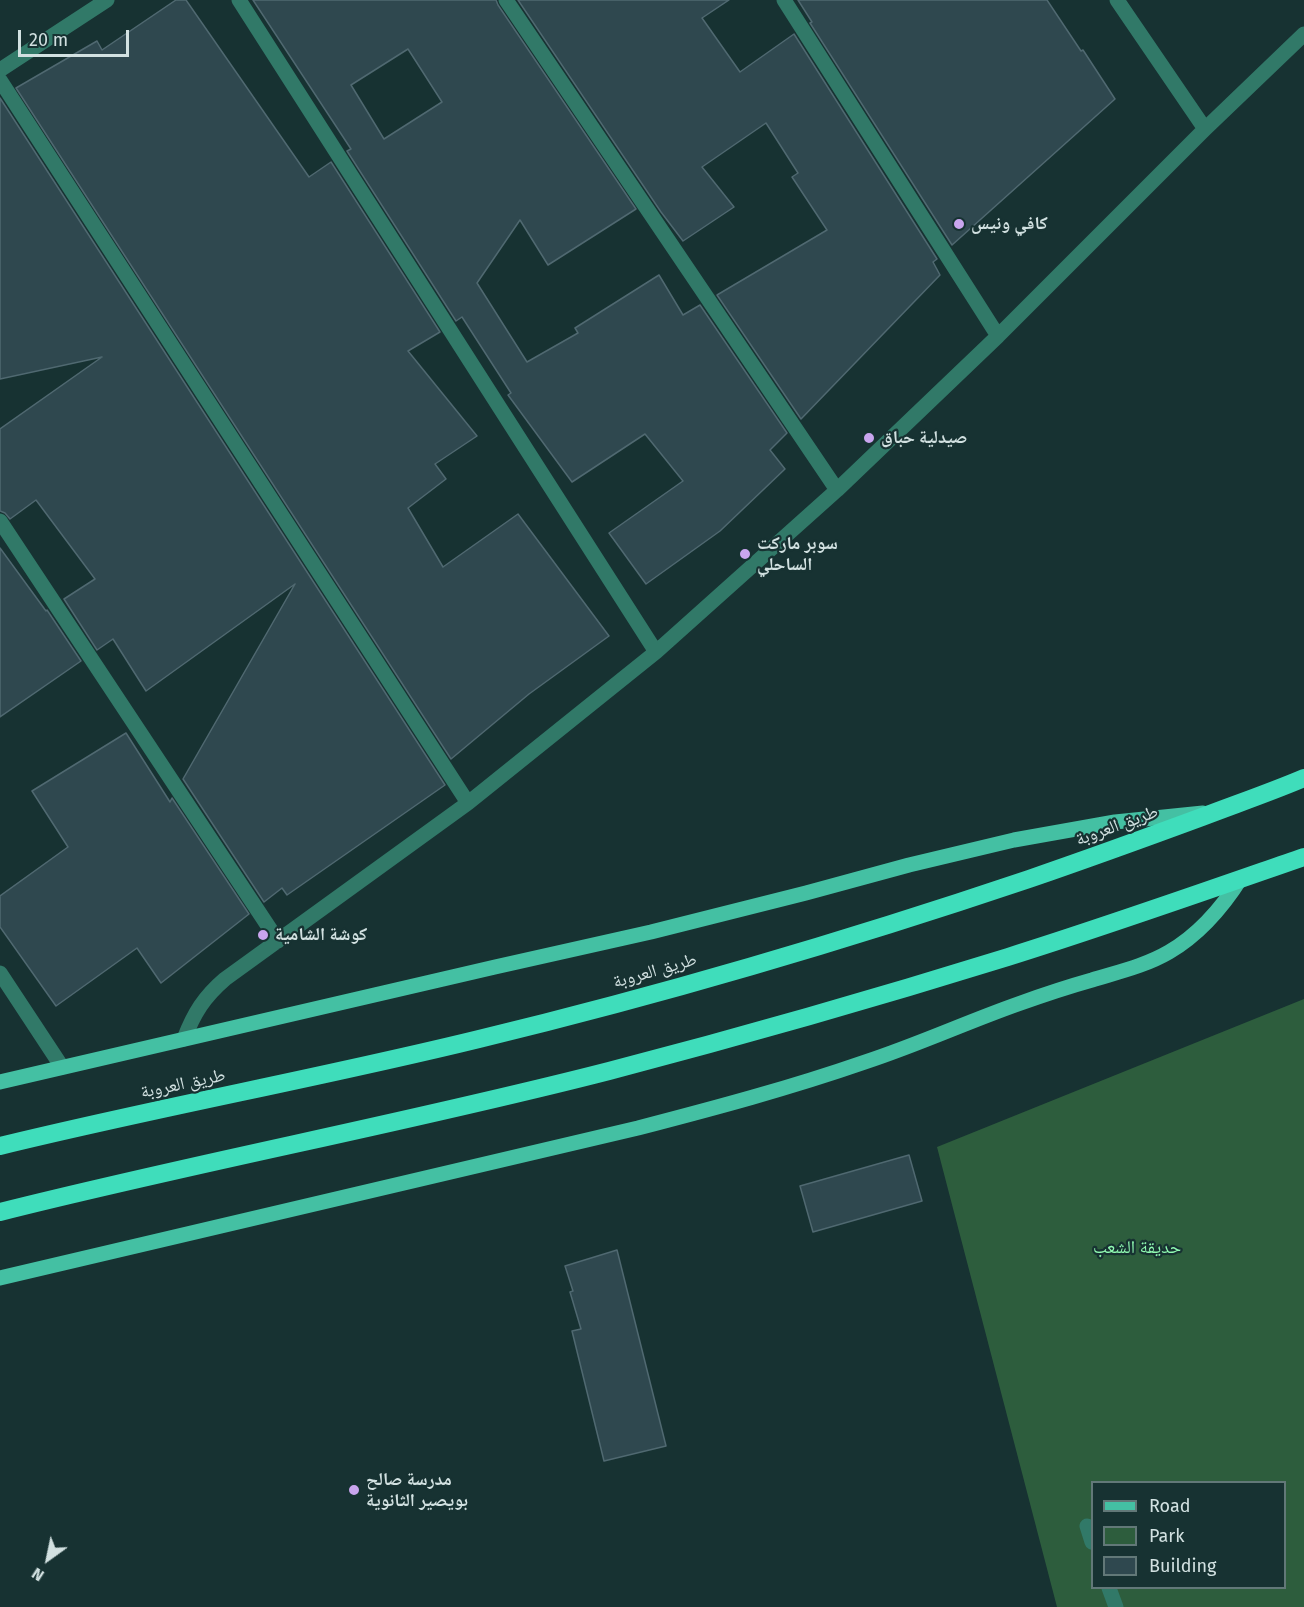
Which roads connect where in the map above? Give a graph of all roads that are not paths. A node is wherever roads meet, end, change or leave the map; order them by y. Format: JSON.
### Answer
{"nodes":[{"id":1,"x":107,"y":0,"type":"edge"},
{"id":2,"x":239,"y":0,"type":"edge"},
{"id":3,"x":506,"y":0,"type":"edge"},
{"id":4,"x":784,"y":0,"type":"edge"},
{"id":5,"x":1117,"y":0,"type":"edge"},
{"id":6,"x":1304,"y":34,"type":"edge"},
{"id":7,"x":0,"y":70,"type":"edge"},
{"id":8,"x":0,"y":80,"type":"edge"},
{"id":9,"x":1205,"y":129,"type":"junction"},
{"id":10,"x":998,"y":336,"type":"junction"},
{"id":11,"x":837,"y":490,"type":"junction"},
{"id":12,"x":0,"y":522,"type":"edge"},
{"id":13,"x":656,"y":652,"type":"junction"},
{"id":14,"x":1304,"y":778,"type":"edge"},
{"id":15,"x":468,"y":803,"type":"junction"},
{"id":16,"x":1218,"y":811,"type":"junction"},
{"id":17,"x":1304,"y":856,"type":"edge"},
{"id":18,"x":1241,"y":878,"type":"junction"},
{"id":19,"x":279,"y":941,"type":"junction"},
{"id":20,"x":0,"y":973,"type":"edge"},
{"id":21,"x":184,"y":1038,"type":"junction"},
{"id":22,"x":62,"y":1067,"type":"junction"},
{"id":23,"x":0,"y":1082,"type":"edge"},
{"id":24,"x":0,"y":1146,"type":"edge"},
{"id":25,"x":0,"y":1212,"type":"edge"},
{"id":26,"x":0,"y":1278,"type":"edge"},
{"id":27,"x":1087,"y":1526,"type":"dead end"},
{"id":28,"x":1091,"y":1539,"type":"edge"},
{"id":29,"x":1110,"y":1589,"type":"edge"},
{"id":30,"x":1116,"y":1607,"type":"edge"}],
"edges":[{"from":1,"to":7,"type":"street"},
{"from":2,"to":13,"type":"street"},
{"from":3,"to":11,"type":"street"},
{"from":4,"to":10,"type":"street"},
{"from":5,"to":9,"type":"street"},
{"from":6,"to":9,"type":"street"},
{"from":8,"to":15,"type":"street"},
{"from":9,"to":10,"type":"street"},
{"from":10,"to":11,"type":"street"},
{"from":11,"to":13,"type":"street"},
{"from":12,"to":19,"type":"street"},
{"from":13,"to":15,"type":"street"},
{"from":14,"to":16,"type":"highway","name":"طريق العروبة"},
{"from":15,"to":19,"type":"street"},
{"from":16,"to":21,"type":"main road"},
{"from":16,"to":24,"type":"highway","name":"طريق العروبة"},
{"from":17,"to":18,"type":"highway"},
{"from":18,"to":25,"type":"highway"},
{"from":18,"to":26,"type":"main road"},
{"from":19,"to":21,"type":"street"},
{"from":20,"to":22,"type":"street"},
{"from":21,"to":22,"type":"main road"},
{"from":22,"to":23,"type":"main road"},
{"from":27,"to":28,"type":"street"},
{"from":29,"to":30,"type":"street"}]}
